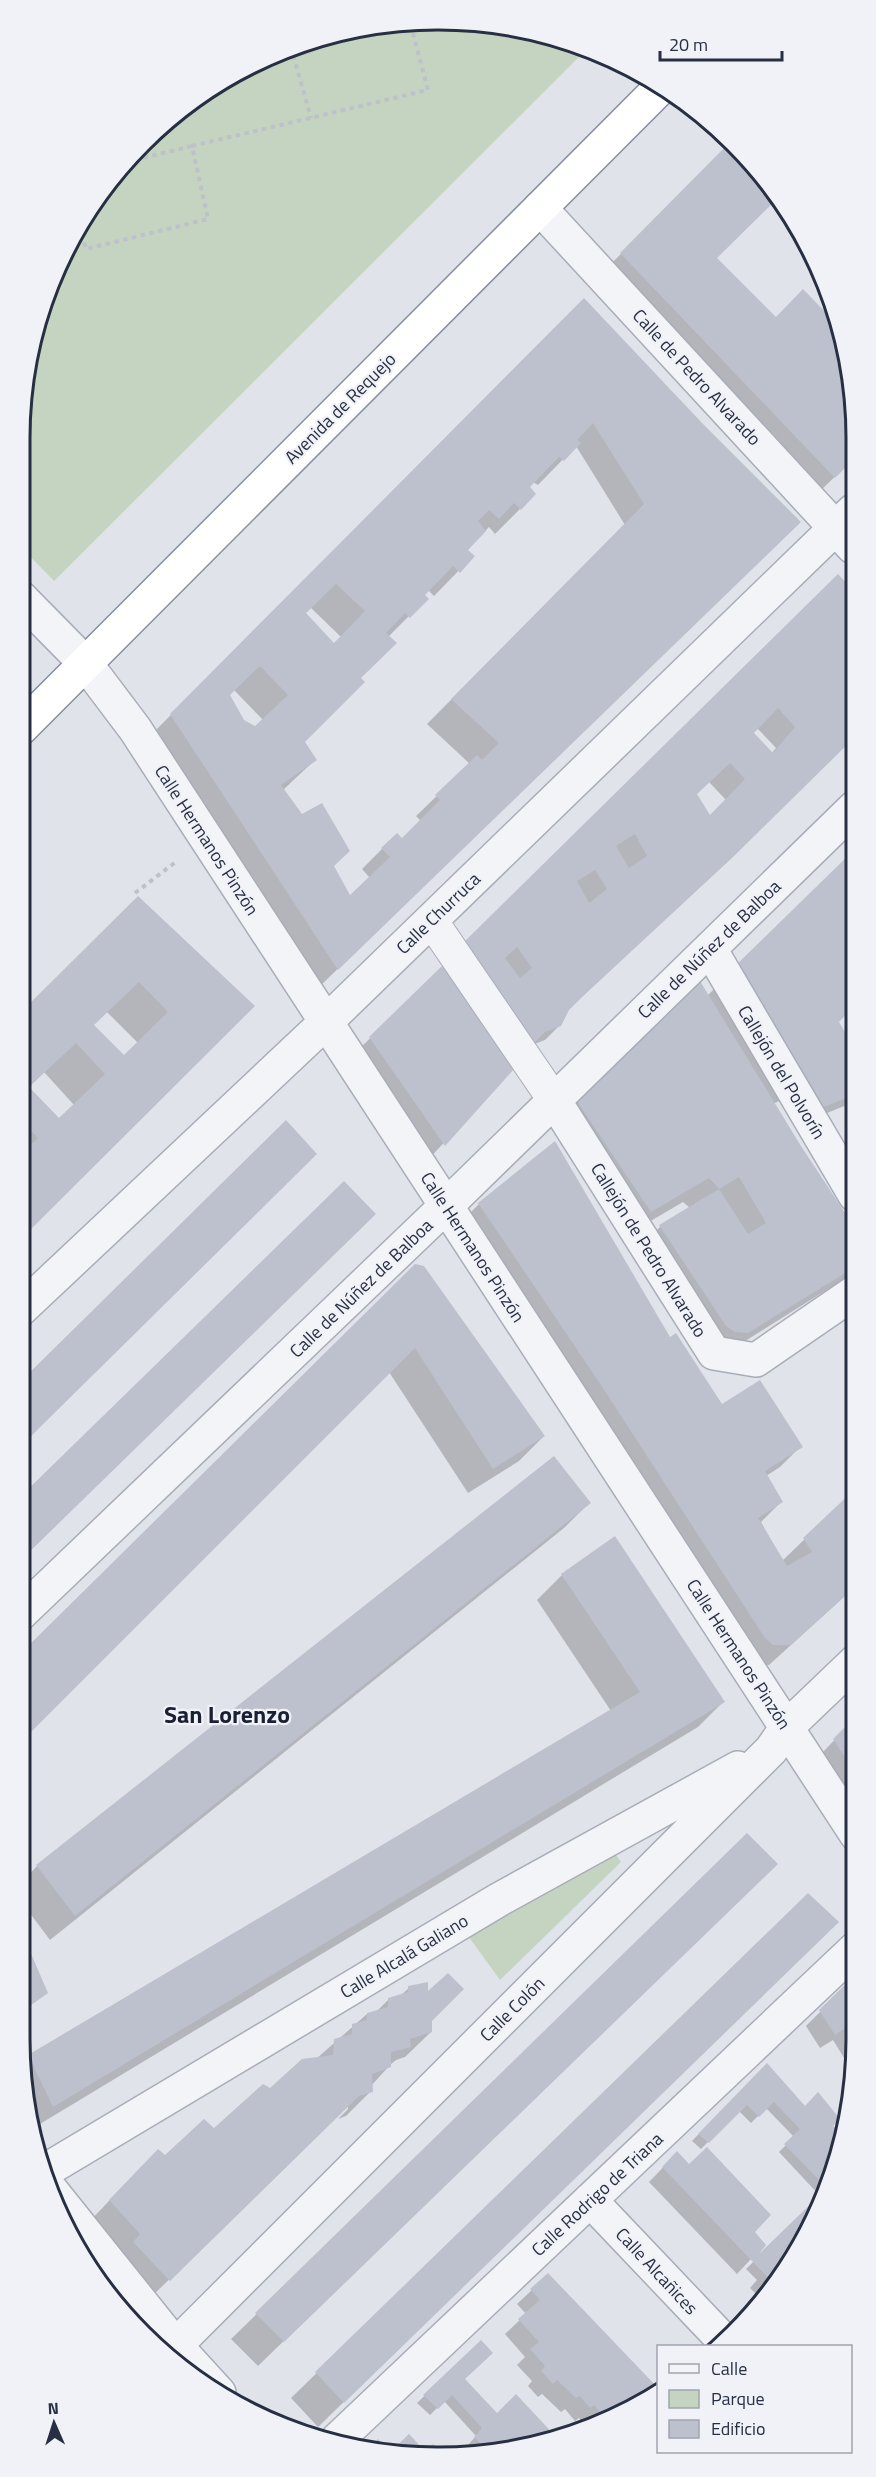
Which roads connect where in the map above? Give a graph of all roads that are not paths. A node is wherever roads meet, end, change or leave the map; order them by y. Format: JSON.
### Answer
{"nodes":[{"id":1,"x":655,"y":93,"type":"edge"},
{"id":2,"x":540,"y":208,"type":"junction"},
{"id":3,"x":846,"y":528,"type":"edge"},
{"id":4,"x":846,"y":530,"type":"edge"},
{"id":5,"x":30,"y":607,"type":"edge"},
{"id":6,"x":86,"y":664,"type":"junction"},
{"id":7,"x":30,"y":719,"type":"edge"},
{"id":8,"x":846,"y":816,"type":"edge"},
{"id":9,"x":431,"y":920,"type":"junction"},
{"id":10,"x":710,"y":949,"type":"junction"},
{"id":11,"x":326,"y":1022,"type":"junction"},
{"id":12,"x":554,"y":1100,"type":"junction"},
{"id":13,"x":846,"y":1179,"type":"edge"},
{"id":14,"x":446,"y":1206,"type":"junction"},
{"id":15,"x":846,"y":1298,"type":"edge"},
{"id":16,"x":30,"y":1301,"type":"edge"},
{"id":17,"x":30,"y":1604,"type":"edge"},
{"id":18,"x":846,"y":1672,"type":"edge"},
{"id":19,"x":779,"y":1739,"type":"junction"},
{"id":20,"x":846,"y":1822,"type":"edge"},
{"id":21,"x":846,"y":1957,"type":"edge"},
{"id":22,"x":51,"y":2167,"type":"edge"},
{"id":23,"x":590,"y":2200,"type":"junction"},
{"id":24,"x":71,"y":2218,"type":"edge"},
{"id":25,"x":718,"y":2335,"type":"edge"},
{"id":26,"x":162,"y":2339,"type":"edge"},
{"id":27,"x":173,"y":2349,"type":"edge"},
{"id":28,"x":342,"y":2435,"type":"edge"}],
"edges":[{"from":1,"to":2,"type":"highway","name":"Avenida de Requejo"},
{"from":2,"to":3,"type":"street","name":"Calle de Pedro Alvarado"},
{"from":2,"to":6,"type":"highway","name":"Avenida de Requejo"},
{"from":4,"to":9,"type":"street","name":"Calle Churruca"},
{"from":5,"to":6,"type":"street","name":"Calle Hermanos Pinzón"},
{"from":6,"to":7,"type":"highway","name":"Avenida de Requejo"},
{"from":6,"to":11,"type":"street","name":"Calle Hermanos Pinzón"},
{"from":8,"to":10,"type":"street","name":"Calle de Núñez de Balboa"},
{"from":9,"to":11,"type":"street","name":"Calle Churruca"},
{"from":9,"to":12,"type":"street"},
{"from":10,"to":12,"type":"street","name":"Calle de Núñez de Balboa"},
{"from":10,"to":13,"type":"street","name":"Callejón del Polvorín"},
{"from":11,"to":14,"type":"street","name":"Calle Hermanos Pinzón"},
{"from":11,"to":16,"type":"street","name":"Calle Churruca"},
{"from":12,"to":14,"type":"street","name":"Calle de Núñez de Balboa"},
{"from":12,"to":15,"type":"street","name":"Callejón de Pedro Alvarado"},
{"from":14,"to":17,"type":"street","name":"Calle de Núñez de Balboa"},
{"from":14,"to":19,"type":"street","name":"Calle Hermanos Pinzón"},
{"from":18,"to":19,"type":"street","name":"Calle Colón"},
{"from":19,"to":20,"type":"street","name":"Calle Hermanos Pinzón"},
{"from":19,"to":22,"type":"street","name":"Calle Alcalá Galiano"},
{"from":19,"to":27,"type":"street","name":"Calle Colón"},
{"from":21,"to":23,"type":"street","name":"Calle Rodrigo de Triana"},
{"from":23,"to":25,"type":"street","name":"Calle Alcañices"},
{"from":23,"to":28,"type":"street","name":"Calle Rodrigo de Triana"},
{"from":24,"to":26,"type":"street"}]}
